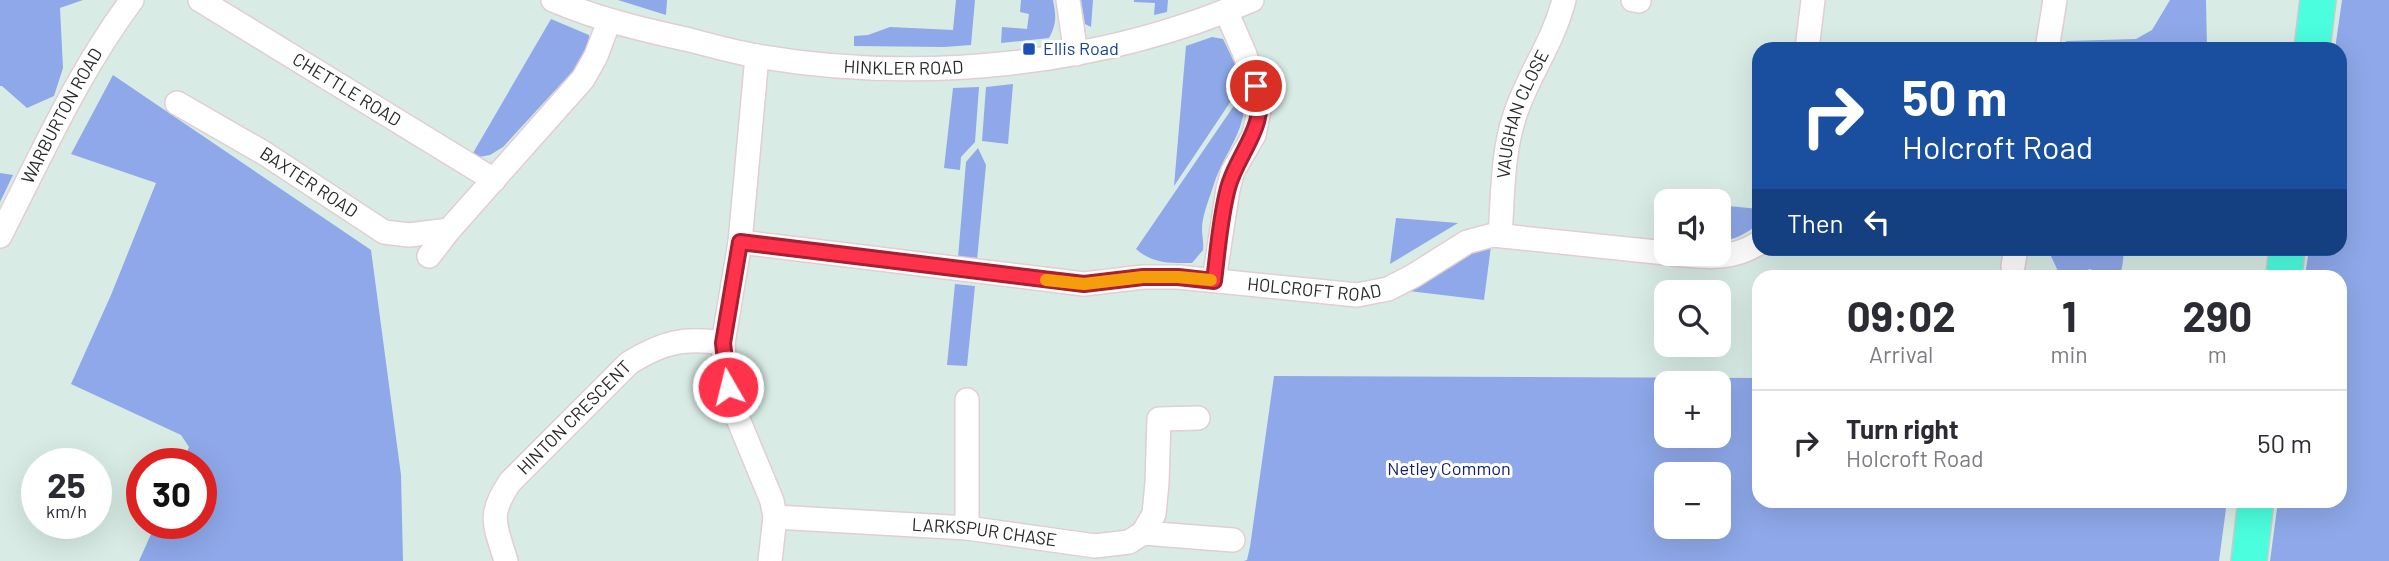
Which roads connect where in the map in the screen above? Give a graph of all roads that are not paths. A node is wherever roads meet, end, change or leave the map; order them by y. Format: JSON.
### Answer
{"nodes":[{"id":1,"x":132,"y":0,"type":"edge"},
{"id":2,"x":200,"y":0,"type":"edge"},
{"id":3,"x":553,"y":0,"type":"edge"},
{"id":4,"x":1068,"y":0,"type":"edge"},
{"id":5,"x":1252,"y":0,"type":"edge"},
{"id":6,"x":1564,"y":0,"type":"edge"},
{"id":7,"x":1633,"y":0,"type":"edge"},
{"id":8,"x":1813,"y":0,"type":"edge"},
{"id":9,"x":2055,"y":0,"type":"edge"},
{"id":10,"x":2318,"y":0,"type":"edge"},
{"id":11,"x":1639,"y":1,"type":"edge"},
{"id":12,"x":1226,"y":11,"type":"junction"},
{"id":13,"x":609,"y":20,"type":"junction"},
{"id":14,"x":1808,"y":42,"type":"edge"},
{"id":15,"x":2048,"y":42,"type":"edge"},
{"id":16,"x":2313,"y":42,"type":"edge"},
{"id":17,"x":1076,"y":54,"type":"junction"},
{"id":18,"x":757,"y":56,"type":"junction"},
{"id":19,"x":177,"y":103,"type":"dead end"},
{"id":20,"x":494,"y":180,"type":"junction"},
{"id":21,"x":449,"y":230,"type":"junction"},
{"id":22,"x":1500,"y":234,"type":"junction"},
{"id":23,"x":0,"y":236,"type":"edge"},
{"id":24,"x":740,"y":242,"type":"junction"},
{"id":25,"x":1752,"y":247,"type":"edge"},
{"id":26,"x":1654,"y":252,"type":"edge"},
{"id":27,"x":429,"y":256,"type":"dead end"},
{"id":28,"x":1731,"y":257,"type":"edge"},
{"id":29,"x":1214,"y":281,"type":"junction"},
{"id":30,"x":723,"y":343,"type":"junction"},
{"id":31,"x":967,"y":400,"type":"dead end"},
{"id":32,"x":1198,"y":418,"type":"dead end"},
{"id":33,"x":2255,"y":508,"type":"edge"},
{"id":34,"x":775,"y":516,"type":"junction"},
{"id":35,"x":967,"y":528,"type":"junction"},
{"id":36,"x":1143,"y":533,"type":"junction"},
{"id":37,"x":1233,"y":540,"type":"dead end"},
{"id":38,"x":1094,"y":554,"type":"edge"},
{"id":39,"x":506,"y":561,"type":"edge"},
{"id":40,"x":769,"y":561,"type":"edge"},
{"id":41,"x":2249,"y":561,"type":"edge"}],
"edges":[{"from":1,"to":23,"type":"street","name":"WARBURTON ROAD"},
{"from":2,"to":20,"type":"street","name":"CHETTLE ROAD"},
{"from":3,"to":13,"type":"street","name":"HINKLER ROAD"},
{"from":4,"to":17,"type":"street"},
{"from":5,"to":12,"type":"street","name":"HINKLER ROAD"},
{"from":6,"to":22,"type":"street","name":"VAUGHAN CLOSE"},
{"from":7,"to":11,"type":"street"},
{"from":8,"to":14,"type":"street"},
{"from":9,"to":15,"type":"street"},
{"from":10,"to":16,"type":"main road"},
{"from":12,"to":17,"type":"street","name":"HINKLER ROAD"},
{"from":12,"to":29,"type":"street"},
{"from":13,"to":18,"type":"street","name":"HINKLER ROAD"},
{"from":13,"to":20,"type":"street"},
{"from":17,"to":18,"type":"street","name":"HINKLER ROAD"},
{"from":18,"to":24,"type":"street"},
{"from":19,"to":21,"type":"street","name":"BAXTER ROAD"},
{"from":20,"to":21,"type":"street"},
{"from":21,"to":27,"type":"street"},
{"from":22,"to":26,"type":"street","name":"HOLCROFT ROAD"},
{"from":22,"to":29,"type":"street","name":"HOLCROFT ROAD"},
{"from":24,"to":29,"type":"street","name":"HOLCROFT ROAD"},
{"from":24,"to":30,"type":"street"},
{"from":25,"to":28,"type":"street"},
{"from":30,"to":34,"type":"street"},
{"from":30,"to":39,"type":"street","name":"HINTON CRESCENT"},
{"from":31,"to":35,"type":"street"},
{"from":32,"to":36,"type":"street"},
{"from":33,"to":41,"type":"main road"},
{"from":34,"to":35,"type":"street","name":"LARKSPUR CHASE"},
{"from":34,"to":40,"type":"street"},
{"from":35,"to":38,"type":"street","name":"LARKSPUR CHASE"},
{"from":36,"to":37,"type":"street","name":"LARKSPUR CHASE"},
{"from":36,"to":38,"type":"street","name":"LARKSPUR CHASE"}]}
